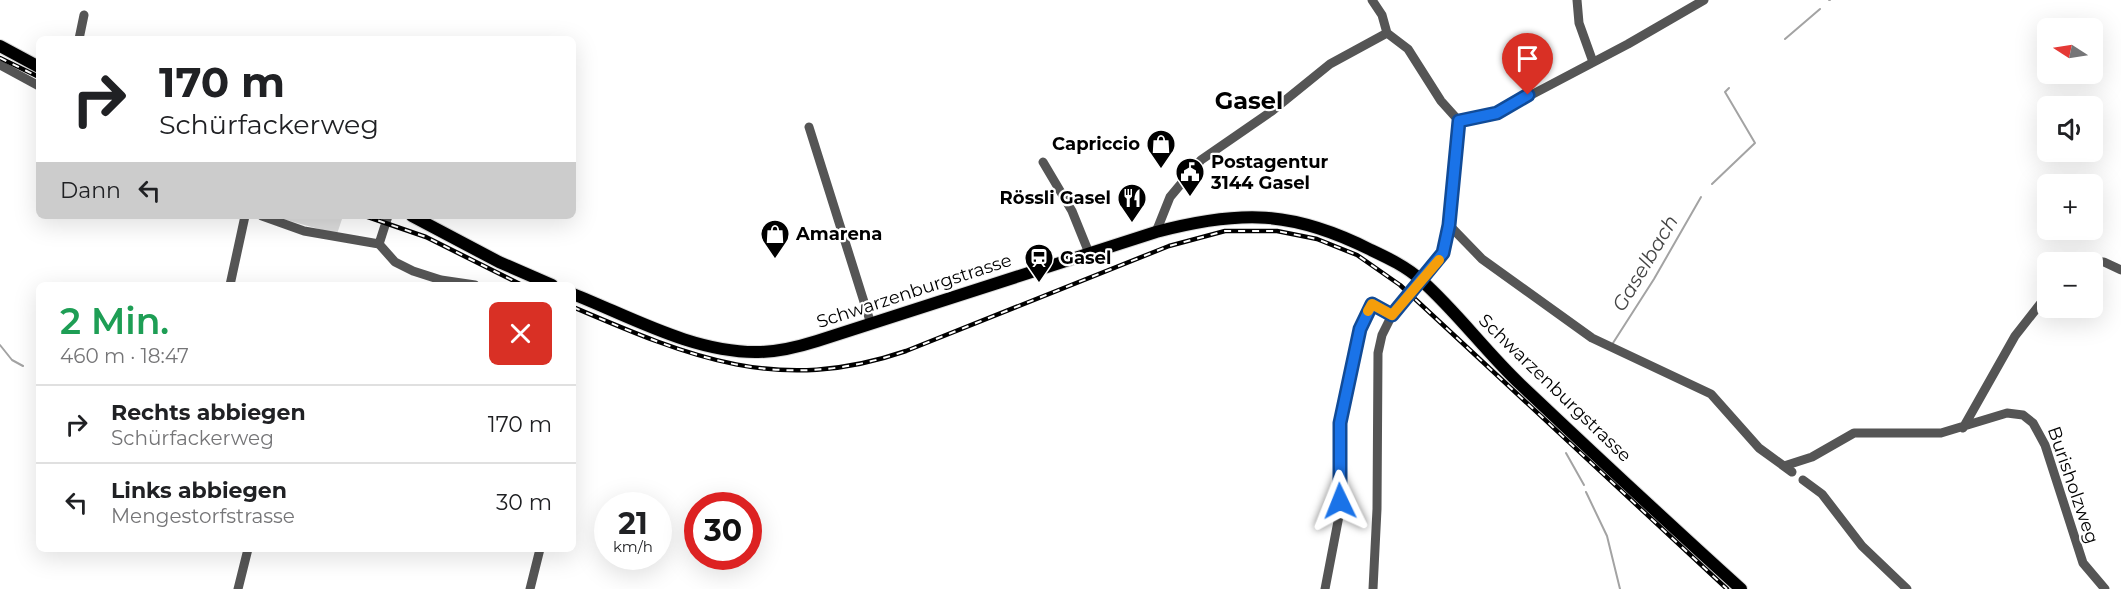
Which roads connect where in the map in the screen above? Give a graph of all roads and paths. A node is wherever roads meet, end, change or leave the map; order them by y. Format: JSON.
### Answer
{"nodes":[{"id":1,"x":1372,"y":0,"type":"edge"},
{"id":2,"x":1577,"y":0,"type":"edge"},
{"id":3,"x":1704,"y":0,"type":"edge"},
{"id":4,"x":84,"y":15,"type":"dead end"},
{"id":5,"x":1387,"y":33,"type":"junction"},
{"id":6,"x":80,"y":36,"type":"edge"},
{"id":7,"x":0,"y":46,"type":"edge"},
{"id":8,"x":1593,"y":63,"type":"junction"},
{"id":9,"x":0,"y":65,"type":"edge"},
{"id":10,"x":36,"y":65,"type":"edge"},
{"id":11,"x":36,"y":84,"type":"edge"},
{"id":12,"x":1459,"y":121,"type":"junction"},
{"id":13,"x":809,"y":128,"type":"dead end"},
{"id":14,"x":1043,"y":162,"type":"dead end"},
{"id":15,"x":244,"y":219,"type":"edge"},
{"id":16,"x":270,"y":219,"type":"edge"},
{"id":17,"x":387,"y":219,"type":"edge"},
{"id":18,"x":418,"y":219,"type":"edge"},
{"id":19,"x":1449,"y":225,"type":"junction"},
{"id":20,"x":1156,"y":232,"type":"junction"},
{"id":21,"x":379,"y":244,"type":"junction"},
{"id":22,"x":1089,"y":253,"type":"junction"},
{"id":23,"x":2103,"y":262,"type":"edge"},
{"id":24,"x":2121,"y":270,"type":"edge"},
{"id":25,"x":1423,"y":281,"type":"junction"},
{"id":26,"x":231,"y":282,"type":"edge"},
{"id":27,"x":455,"y":282,"type":"edge"},
{"id":28,"x":545,"y":282,"type":"edge"},
{"id":29,"x":576,"y":295,"type":"edge"},
{"id":30,"x":2037,"y":308,"type":"edge"},
{"id":31,"x":1392,"y":315,"type":"junction"},
{"id":32,"x":871,"y":324,"type":"junction"},
{"id":33,"x":1963,"y":428,"type":"junction"},
{"id":34,"x":1784,"y":466,"type":"junction"},
{"id":35,"x":1792,"y":472,"type":"dead end"},
{"id":36,"x":1803,"y":480,"type":"dead end"},
{"id":37,"x":248,"y":552,"type":"edge"},
{"id":38,"x":539,"y":552,"type":"edge"},
{"id":39,"x":238,"y":589,"type":"edge"},
{"id":40,"x":530,"y":589,"type":"edge"},
{"id":41,"x":1324,"y":589,"type":"edge"},
{"id":42,"x":1373,"y":589,"type":"edge"},
{"id":43,"x":1741,"y":589,"type":"edge"},
{"id":44,"x":1907,"y":589,"type":"edge"},
{"id":45,"x":2105,"y":589,"type":"edge"}],
"edges":[{"from":1,"to":5,"type":"street"},
{"from":2,"to":8,"type":"street"},
{"from":3,"to":8,"type":"street"},
{"from":4,"to":6,"type":"street"},
{"from":5,"to":12,"type":"street"},
{"from":5,"to":20,"type":"street"},
{"from":7,"to":10,"type":"main road"},
{"from":8,"to":12,"type":"street"},
{"from":9,"to":11,"type":"street"},
{"from":12,"to":19,"type":"street"},
{"from":13,"to":32,"type":"street"},
{"from":14,"to":22,"type":"street"},
{"from":15,"to":26,"type":"street"},
{"from":16,"to":21,"type":"street"},
{"from":17,"to":21,"type":"street"},
{"from":18,"to":28,"type":"main road"},
{"from":19,"to":25,"type":"street"},
{"from":19,"to":34,"type":"street"},
{"from":20,"to":22,"type":"main road","name":"Schwarzenburgstrasse"},
{"from":20,"to":25,"type":"main road","name":"Schwarzenburgstrasse"},
{"from":21,"to":27,"type":"street"},
{"from":22,"to":32,"type":"main road","name":"Schwarzenburgstrasse"},
{"from":23,"to":24,"type":"street"},
{"from":25,"to":31,"type":"street"},
{"from":25,"to":43,"type":"main road","name":"Schwarzenburgstrasse"},
{"from":29,"to":32,"type":"main road","name":"Schwarzenburgstrasse"},
{"from":30,"to":33,"type":"street"},
{"from":31,"to":41,"type":"street"},
{"from":31,"to":42,"type":"street"},
{"from":33,"to":34,"type":"street","name":"Burisholzweg"},
{"from":33,"to":45,"type":"street","name":"Burisholzweg"},
{"from":34,"to":35,"type":"street"},
{"from":36,"to":44,"type":"street"},
{"from":37,"to":39,"type":"street"},
{"from":38,"to":40,"type":"street"}]}
